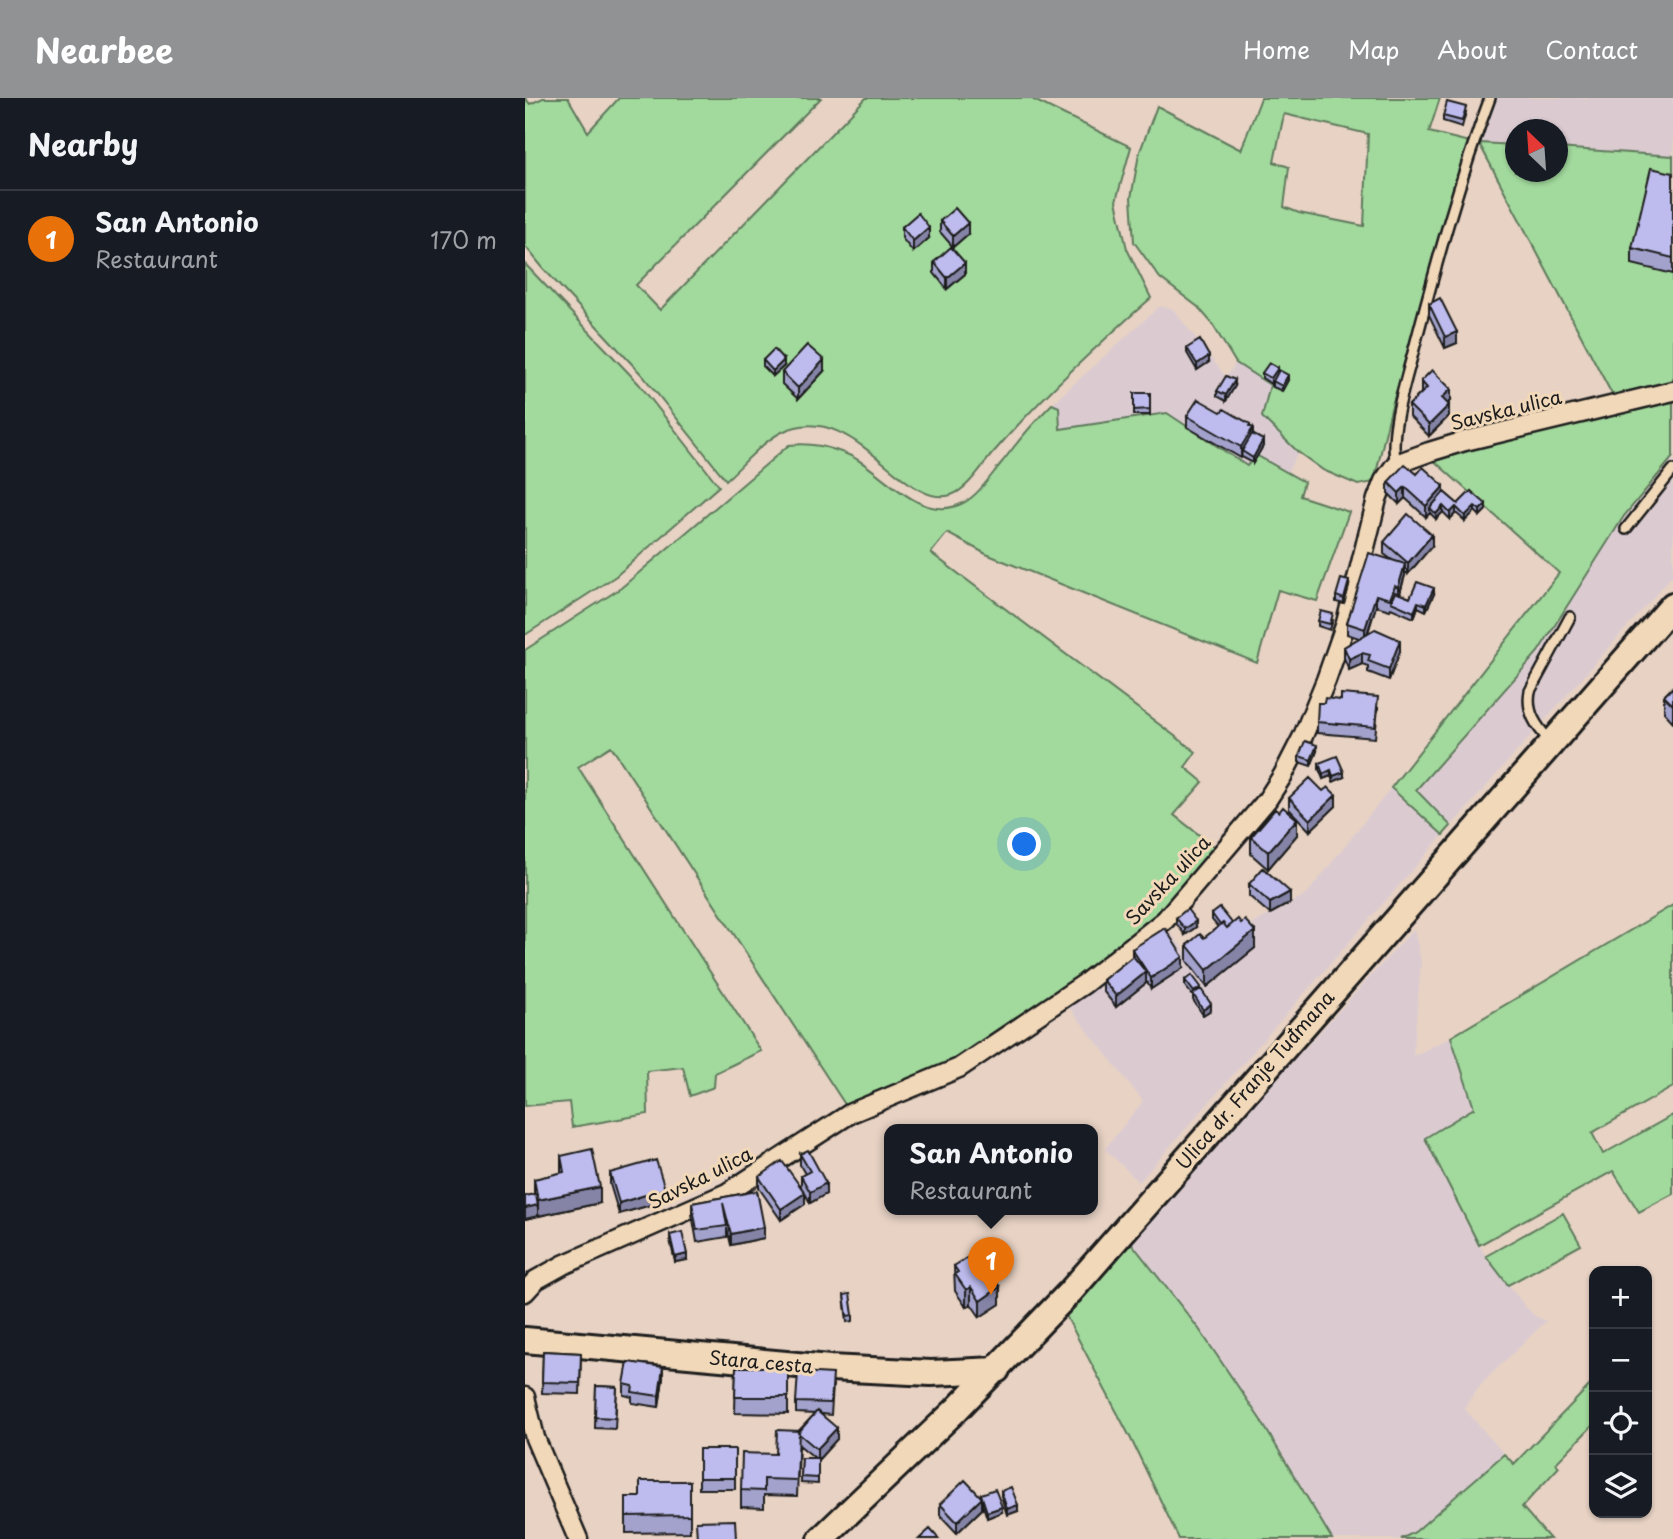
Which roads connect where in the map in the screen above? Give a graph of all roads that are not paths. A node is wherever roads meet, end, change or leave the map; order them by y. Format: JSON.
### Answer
{"nodes":[{"id":1,"x":1490,"y":98,"type":"edge"},
{"id":2,"x":1673,"y":391,"type":"edge"},
{"id":3,"x":1396,"y":464,"type":"junction"},
{"id":4,"x":1673,"y":470,"type":"edge"},
{"id":5,"x":1626,"y":528,"type":"dead end"},
{"id":6,"x":1673,"y":606,"type":"edge"},
{"id":7,"x":1570,"y":617,"type":"dead end"},
{"id":8,"x":1551,"y":743,"type":"junction"},
{"id":9,"x":525,"y":1292,"type":"edge"},
{"id":10,"x":525,"y":1340,"type":"edge"},
{"id":11,"x":997,"y":1370,"type":"junction"},
{"id":12,"x":525,"y":1397,"type":"edge"},
{"id":13,"x":578,"y":1539,"type":"edge"},
{"id":14,"x":821,"y":1539,"type":"edge"}],
"edges":[{"from":1,"to":3,"type":"lane"},
{"from":2,"to":3,"type":"street","name":"Savska ulica"},
{"from":3,"to":9,"type":"street","name":"Savska ulica"},
{"from":4,"to":5,"type":"lane"},
{"from":6,"to":8,"type":"main road","name":"Ulica dr. Franje Tuđmana"},
{"from":7,"to":8,"type":"lane"},
{"from":8,"to":11,"type":"main road","name":"Ulica dr. Franje Tuđmana"},
{"from":10,"to":11,"type":"main road","name":"Stara cesta"},
{"from":11,"to":14,"type":"main road","name":"Ulica dr. Franje Tuđmana"},
{"from":12,"to":13,"type":"street"}]}
